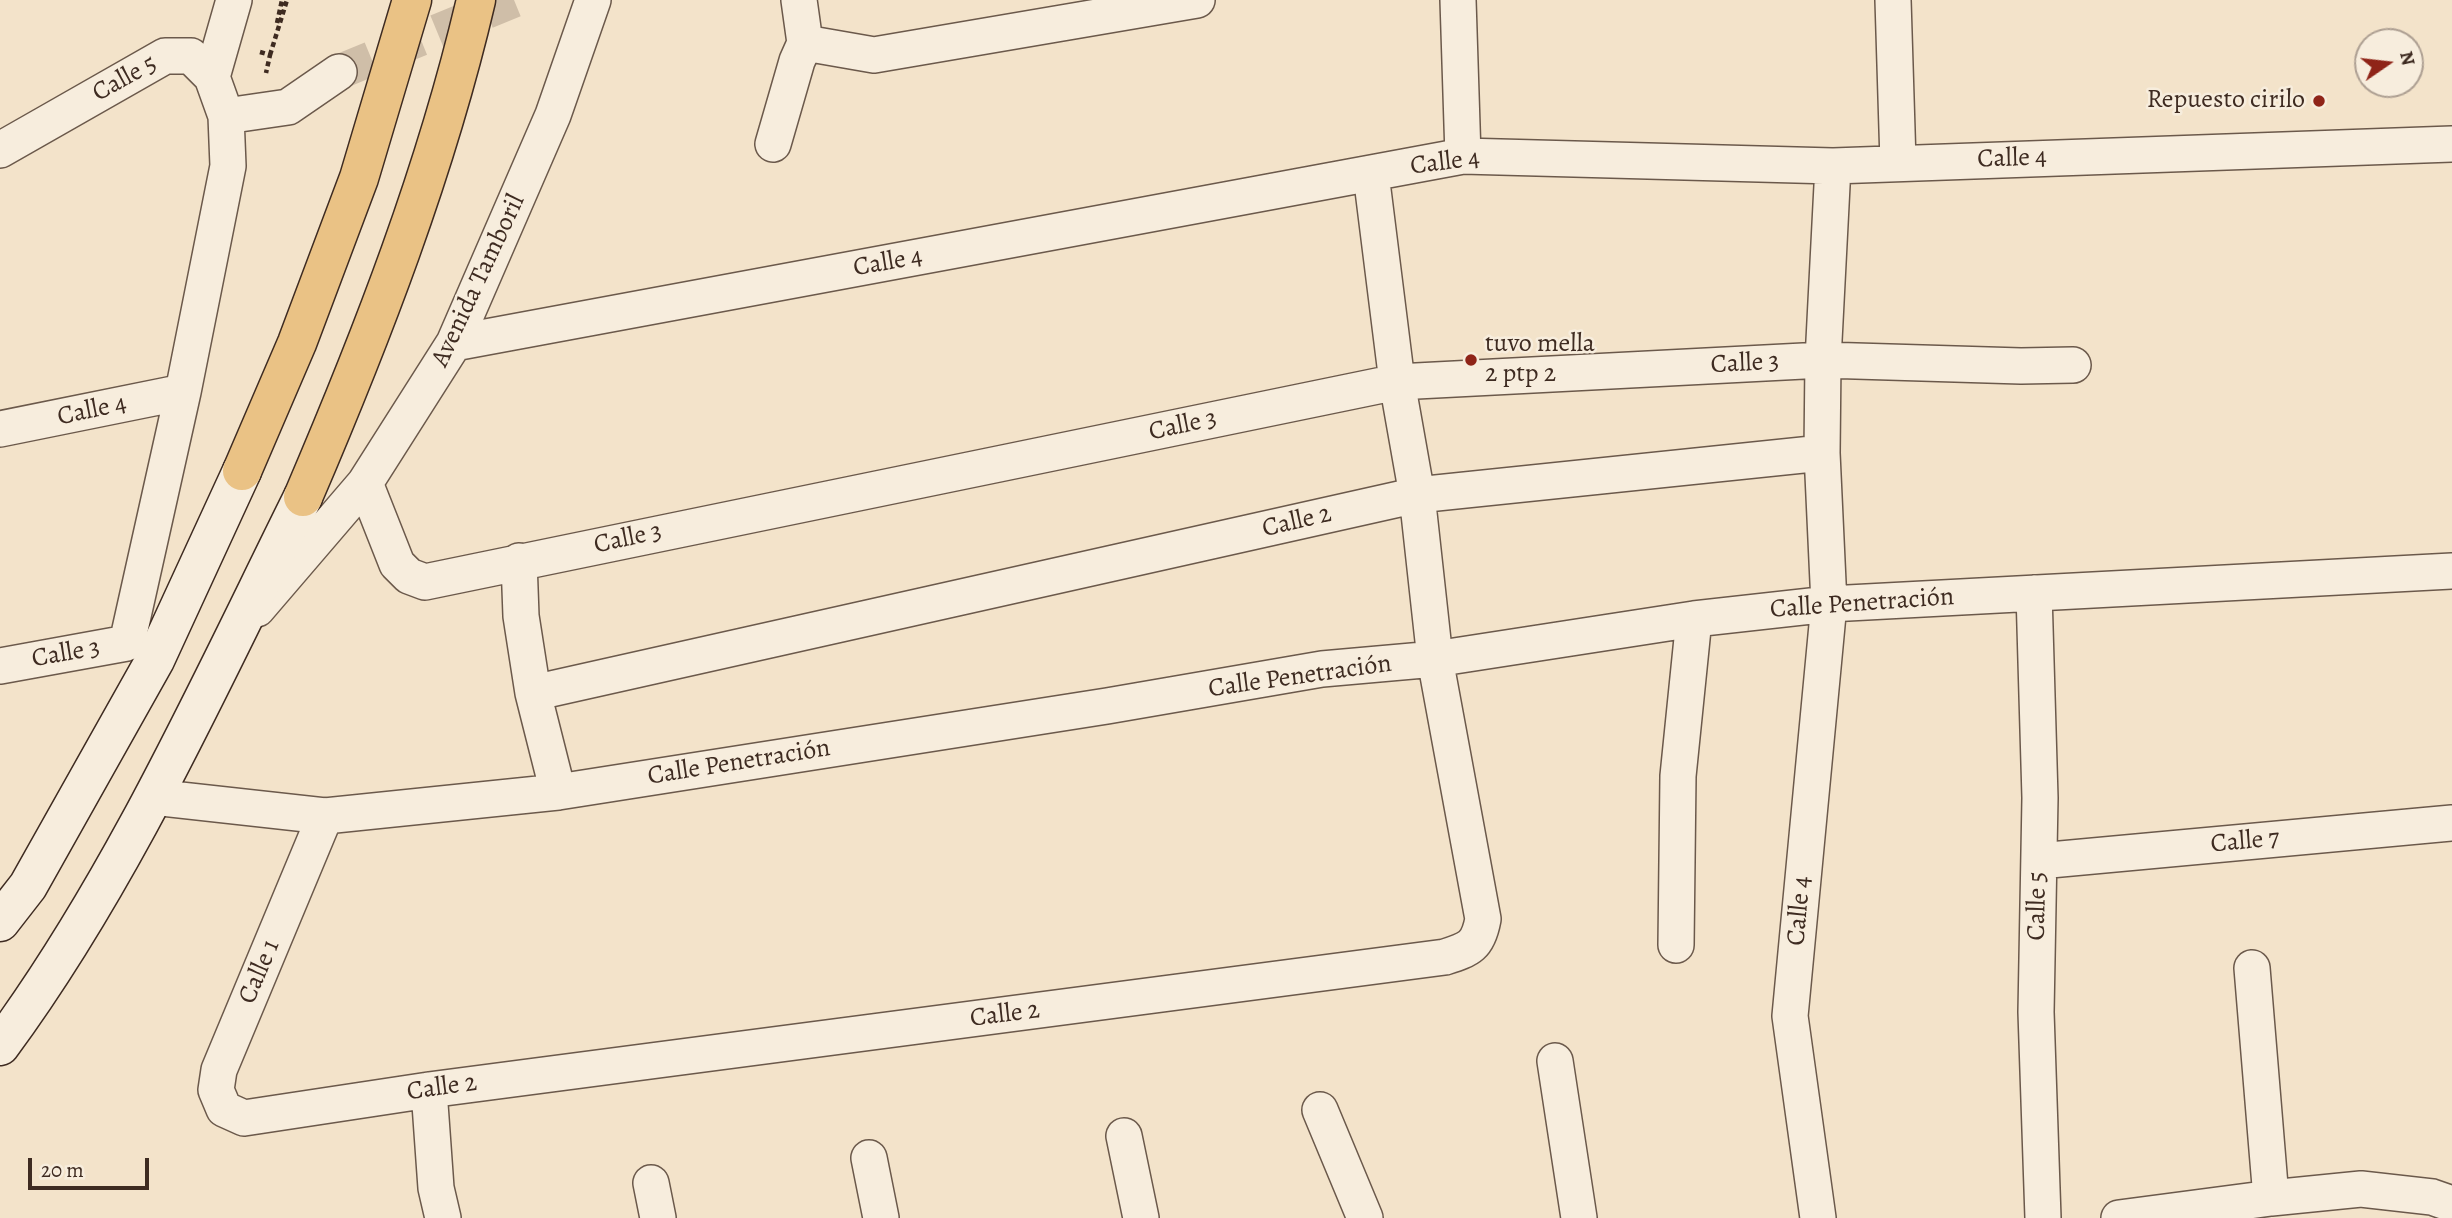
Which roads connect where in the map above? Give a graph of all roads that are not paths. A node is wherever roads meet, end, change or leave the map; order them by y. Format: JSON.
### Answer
{"nodes":[{"id":1,"x":234,"y":0,"type":"edge"},
{"id":2,"x":412,"y":0,"type":"edge"},
{"id":3,"x":476,"y":0,"type":"edge"},
{"id":4,"x":593,"y":0,"type":"edge"},
{"id":5,"x":799,"y":0,"type":"edge"},
{"id":6,"x":1197,"y":0,"type":"edge"},
{"id":7,"x":1458,"y":0,"type":"edge"},
{"id":8,"x":1893,"y":0,"type":"edge"},
{"id":9,"x":806,"y":43,"type":"junction"},
{"id":10,"x":339,"y":72,"type":"tunnel mouth"},
{"id":11,"x":212,"y":76,"type":"junction"},
{"id":12,"x":226,"y":116,"type":"junction"},
{"id":13,"x":2452,"y":144,"type":"edge"},
{"id":14,"x":773,"y":145,"type":"dead end"},
{"id":15,"x":0,"y":149,"type":"edge"},
{"id":16,"x":1463,"y":156,"type":"junction"},
{"id":17,"x":1898,"y":162,"type":"junction"},
{"id":18,"x":1833,"y":166,"type":"junction"},
{"id":19,"x":1371,"y":174,"type":"junction"},
{"id":20,"x":454,"y":343,"type":"junction"},
{"id":21,"x":1823,"y":360,"type":"junction"},
{"id":22,"x":2073,"y":365,"type":"dead end"},
{"id":23,"x":1397,"y":382,"type":"junction"},
{"id":24,"x":183,"y":392,"type":"junction"},
{"id":25,"x":0,"y":429,"type":"edge"},
{"id":26,"x":1822,"y":453,"type":"junction"},
{"id":27,"x":242,"y":471,"type":"joint"},
{"id":28,"x":365,"y":483,"type":"junction"},
{"id":29,"x":1417,"y":495,"type":"junction"},
{"id":30,"x":303,"y":497,"type":"joint"},
{"id":31,"x":519,"y":561,"type":"junction"},
{"id":32,"x":2452,"y":571,"type":"edge"},
{"id":33,"x":2034,"y":593,"type":"junction"},
{"id":34,"x":1829,"y":604,"type":"junction"},
{"id":35,"x":1694,"y":619,"type":"junction"},
{"id":36,"x":236,"y":632,"type":"junction"},
{"id":37,"x":141,"y":652,"type":"junction"},
{"id":38,"x":1435,"y":659,"type":"junction"},
{"id":39,"x":0,"y":666,"type":"edge"},
{"id":40,"x":533,"y":693,"type":"junction"},
{"id":41,"x":558,"y":792,"type":"junction"},
{"id":42,"x":153,"y":797,"type":"junction"},
{"id":43,"x":325,"y":816,"type":"junction"},
{"id":44,"x":2452,"y":823,"type":"edge"},
{"id":45,"x":2039,"y":861,"type":"junction"},
{"id":46,"x":0,"y":922,"type":"edge"},
{"id":47,"x":1676,"y":945,"type":"dead end"},
{"id":48,"x":2252,"y":968,"type":"dead end"},
{"id":49,"x":0,"y":1046,"type":"edge"},
{"id":50,"x":1555,"y":1061,"type":"dead end"},
{"id":51,"x":429,"y":1090,"type":"junction"},
{"id":52,"x":1320,"y":1110,"type":"dead end"},
{"id":53,"x":244,"y":1118,"type":"joint"},
{"id":54,"x":1124,"y":1136,"type":"dead end"},
{"id":55,"x":869,"y":1158,"type":"dead end"},
{"id":56,"x":651,"y":1183,"type":"dead end"},
{"id":57,"x":2288,"y":1204,"type":"edge"},
{"id":58,"x":2452,"y":1205,"type":"edge"},
{"id":59,"x":443,"y":1218,"type":"edge"},
{"id":60,"x":658,"y":1218,"type":"edge"},
{"id":61,"x":881,"y":1218,"type":"edge"},
{"id":62,"x":1141,"y":1218,"type":"edge"},
{"id":63,"x":1365,"y":1218,"type":"edge"},
{"id":64,"x":1579,"y":1218,"type":"edge"},
{"id":65,"x":1818,"y":1218,"type":"edge"},
{"id":66,"x":2043,"y":1218,"type":"edge"},
{"id":67,"x":2119,"y":1218,"type":"edge"}],
"edges":[{"from":1,"to":11,"type":"street"},
{"from":2,"to":27,"type":"highway"},
{"from":3,"to":30,"type":"highway"},
{"from":4,"to":20,"type":"street","name":"Avenida Tamboril"},
{"from":5,"to":9,"type":"street"},
{"from":6,"to":9,"type":"street"},
{"from":7,"to":16,"type":"street"},
{"from":8,"to":17,"type":"street"},
{"from":9,"to":14,"type":"street"},
{"from":10,"to":12,"type":"street"},
{"from":11,"to":12,"type":"street"},
{"from":11,"to":15,"type":"street","name":"Calle 5"},
{"from":12,"to":24,"type":"street","name":"Calle 3"},
{"from":13,"to":17,"type":"street","name":"Calle 4"},
{"from":16,"to":18,"type":"street","name":"Calle 4"},
{"from":16,"to":19,"type":"street","name":"Calle 4"},
{"from":17,"to":18,"type":"street","name":"Calle 4"},
{"from":18,"to":21,"type":"street","name":"Calle 4"},
{"from":19,"to":20,"type":"street","name":"Calle 4"},
{"from":19,"to":23,"type":"street"},
{"from":20,"to":28,"type":"street","name":"Avenida Tamboril"},
{"from":21,"to":22,"type":"street","name":"Calle 3"},
{"from":21,"to":23,"type":"street","name":"Calle 3"},
{"from":21,"to":26,"type":"street","name":"Calle 4"},
{"from":23,"to":29,"type":"street"},
{"from":23,"to":31,"type":"street","name":"Calle 3"},
{"from":24,"to":25,"type":"street","name":"Calle 4"},
{"from":24,"to":37,"type":"street","name":"Calle 3"},
{"from":26,"to":29,"type":"street","name":"Calle 2"},
{"from":26,"to":34,"type":"street","name":"Calle 4"},
{"from":27,"to":37,"type":"main road"},
{"from":28,"to":31,"type":"street","name":"Calle 3"},
{"from":28,"to":36,"type":"street","name":"Avenida Tamboril"},
{"from":29,"to":38,"type":"street"},
{"from":29,"to":40,"type":"street","name":"Calle 2"},
{"from":30,"to":36,"type":"main road"},
{"from":31,"to":40,"type":"street"},
{"from":32,"to":33,"type":"street","name":"Calle Penetración"},
{"from":33,"to":34,"type":"street","name":"Calle Penetración"},
{"from":33,"to":45,"type":"street","name":"Calle 5"},
{"from":34,"to":35,"type":"street","name":"Calle Penetración"},
{"from":34,"to":65,"type":"street","name":"Calle 4"},
{"from":35,"to":38,"type":"street","name":"Calle Penetración"},
{"from":35,"to":47,"type":"street"},
{"from":36,"to":42,"type":"main road"},
{"from":37,"to":39,"type":"street","name":"Calle 3"},
{"from":37,"to":46,"type":"main road"},
{"from":38,"to":41,"type":"street","name":"Calle Penetración"},
{"from":38,"to":51,"type":"street","name":"Calle 2"},
{"from":40,"to":41,"type":"street"},
{"from":41,"to":43,"type":"street","name":"Calle Penetración"},
{"from":42,"to":43,"type":"street","name":"Calle Penetración"},
{"from":42,"to":49,"type":"main road"},
{"from":43,"to":53,"type":"street","name":"Calle 1"},
{"from":44,"to":45,"type":"street","name":"Calle 7"},
{"from":45,"to":66,"type":"street","name":"Calle 5"},
{"from":48,"to":57,"type":"street"},
{"from":50,"to":64,"type":"street"},
{"from":51,"to":53,"type":"street","name":"Calle 2"},
{"from":51,"to":59,"type":"street"},
{"from":52,"to":63,"type":"street"},
{"from":54,"to":62,"type":"street"},
{"from":55,"to":61,"type":"street"},
{"from":56,"to":60,"type":"street"},
{"from":57,"to":58,"type":"street"},
{"from":57,"to":67,"type":"street"}]}
